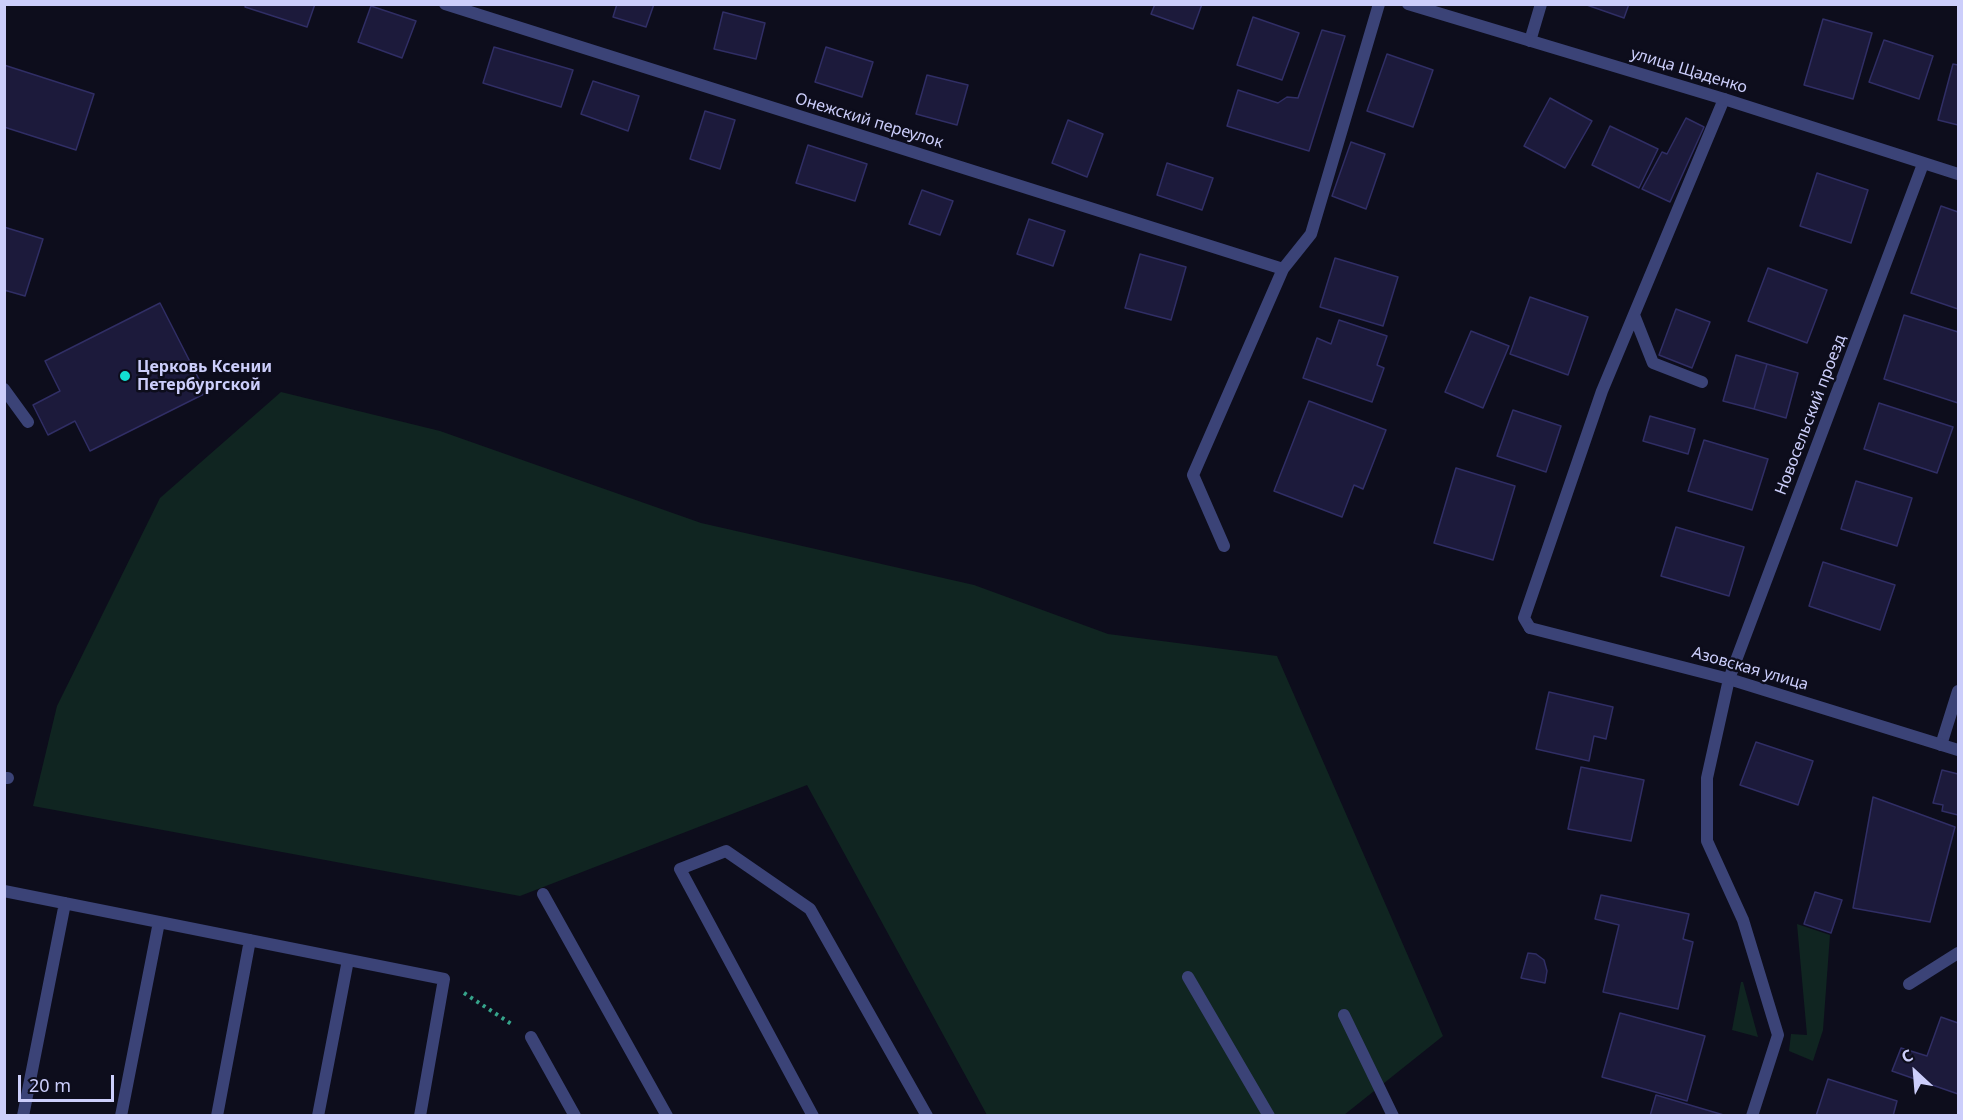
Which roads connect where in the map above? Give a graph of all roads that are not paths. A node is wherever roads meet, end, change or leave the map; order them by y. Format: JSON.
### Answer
{"nodes":[{"id":1,"x":445,"y":4,"type":"edge"},
{"id":2,"x":1378,"y":4,"type":"edge"},
{"id":3,"x":1408,"y":4,"type":"edge"},
{"id":4,"x":1541,"y":4,"type":"edge"},
{"id":5,"x":1530,"y":41,"type":"junction"},
{"id":6,"x":1724,"y":99,"type":"junction"},
{"id":7,"x":1923,"y":164,"type":"junction"},
{"id":8,"x":1959,"y":174,"type":"edge"},
{"id":9,"x":1283,"y":269,"type":"junction"},
{"id":10,"x":1634,"y":315,"type":"junction"},
{"id":11,"x":1702,"y":382,"type":"dead end"},
{"id":12,"x":4,"y":389,"type":"edge"},
{"id":13,"x":28,"y":422,"type":"dead end"},
{"id":14,"x":1224,"y":546,"type":"dead end"},
{"id":15,"x":1729,"y":679,"type":"junction"},
{"id":16,"x":1959,"y":691,"type":"edge"},
{"id":17,"x":1941,"y":746,"type":"junction"},
{"id":18,"x":1959,"y":750,"type":"edge"},
{"id":19,"x":4,"y":891,"type":"edge"},
{"id":20,"x":543,"y":894,"type":"dead end"},
{"id":21,"x":65,"y":903,"type":"junction"},
{"id":22,"x":159,"y":922,"type":"junction"},
{"id":23,"x":250,"y":940,"type":"junction"},
{"id":24,"x":1959,"y":952,"type":"edge"},
{"id":25,"x":348,"y":960,"type":"junction"},
{"id":26,"x":1188,"y":977,"type":"dead end"},
{"id":27,"x":1909,"y":984,"type":"dead end"},
{"id":28,"x":1344,"y":1015,"type":"dead end"},
{"id":29,"x":531,"y":1037,"type":"road end"},
{"id":30,"x":23,"y":1116,"type":"edge"},
{"id":31,"x":122,"y":1116,"type":"edge"},
{"id":32,"x":217,"y":1116,"type":"edge"},
{"id":33,"x":318,"y":1116,"type":"edge"},
{"id":34,"x":420,"y":1116,"type":"edge"},
{"id":35,"x":575,"y":1116,"type":"edge"},
{"id":36,"x":667,"y":1116,"type":"edge"},
{"id":37,"x":813,"y":1116,"type":"edge"},
{"id":38,"x":927,"y":1116,"type":"edge"},
{"id":39,"x":1269,"y":1116,"type":"edge"},
{"id":40,"x":1394,"y":1116,"type":"edge"},
{"id":41,"x":1752,"y":1116,"type":"edge"}],
"edges":[{"from":1,"to":9,"type":"street","name":"Онежский переулок"},
{"from":2,"to":9,"type":"street"},
{"from":3,"to":5,"type":"street","name":"улица Щаденко"},
{"from":4,"to":5,"type":"street"},
{"from":5,"to":6,"type":"street","name":"улица Щаденко"},
{"from":6,"to":7,"type":"street","name":"улица Щаденко"},
{"from":6,"to":10,"type":"street"},
{"from":7,"to":8,"type":"street","name":"улица Щаденко"},
{"from":7,"to":15,"type":"street","name":"Новосельский проезд"},
{"from":9,"to":14,"type":"street"},
{"from":10,"to":11,"type":"street"},
{"from":10,"to":15,"type":"street","name":"Азовская улица"},
{"from":12,"to":13,"type":"street"},
{"from":15,"to":17,"type":"street","name":"Азовская улица"},
{"from":15,"to":41,"type":"street","name":"Новосельский проезд"},
{"from":16,"to":17,"type":"street"},
{"from":17,"to":18,"type":"street","name":"Азовская улица"},
{"from":19,"to":21,"type":"street"},
{"from":20,"to":36,"type":"street"},
{"from":21,"to":22,"type":"street"},
{"from":21,"to":30,"type":"street"},
{"from":22,"to":23,"type":"street"},
{"from":22,"to":31,"type":"street"},
{"from":23,"to":25,"type":"street"},
{"from":23,"to":32,"type":"street"},
{"from":24,"to":27,"type":"street"},
{"from":25,"to":33,"type":"street"},
{"from":25,"to":34,"type":"street"},
{"from":26,"to":39,"type":"street"},
{"from":28,"to":40,"type":"street"},
{"from":29,"to":35,"type":"street"},
{"from":37,"to":38,"type":"street"}]}
